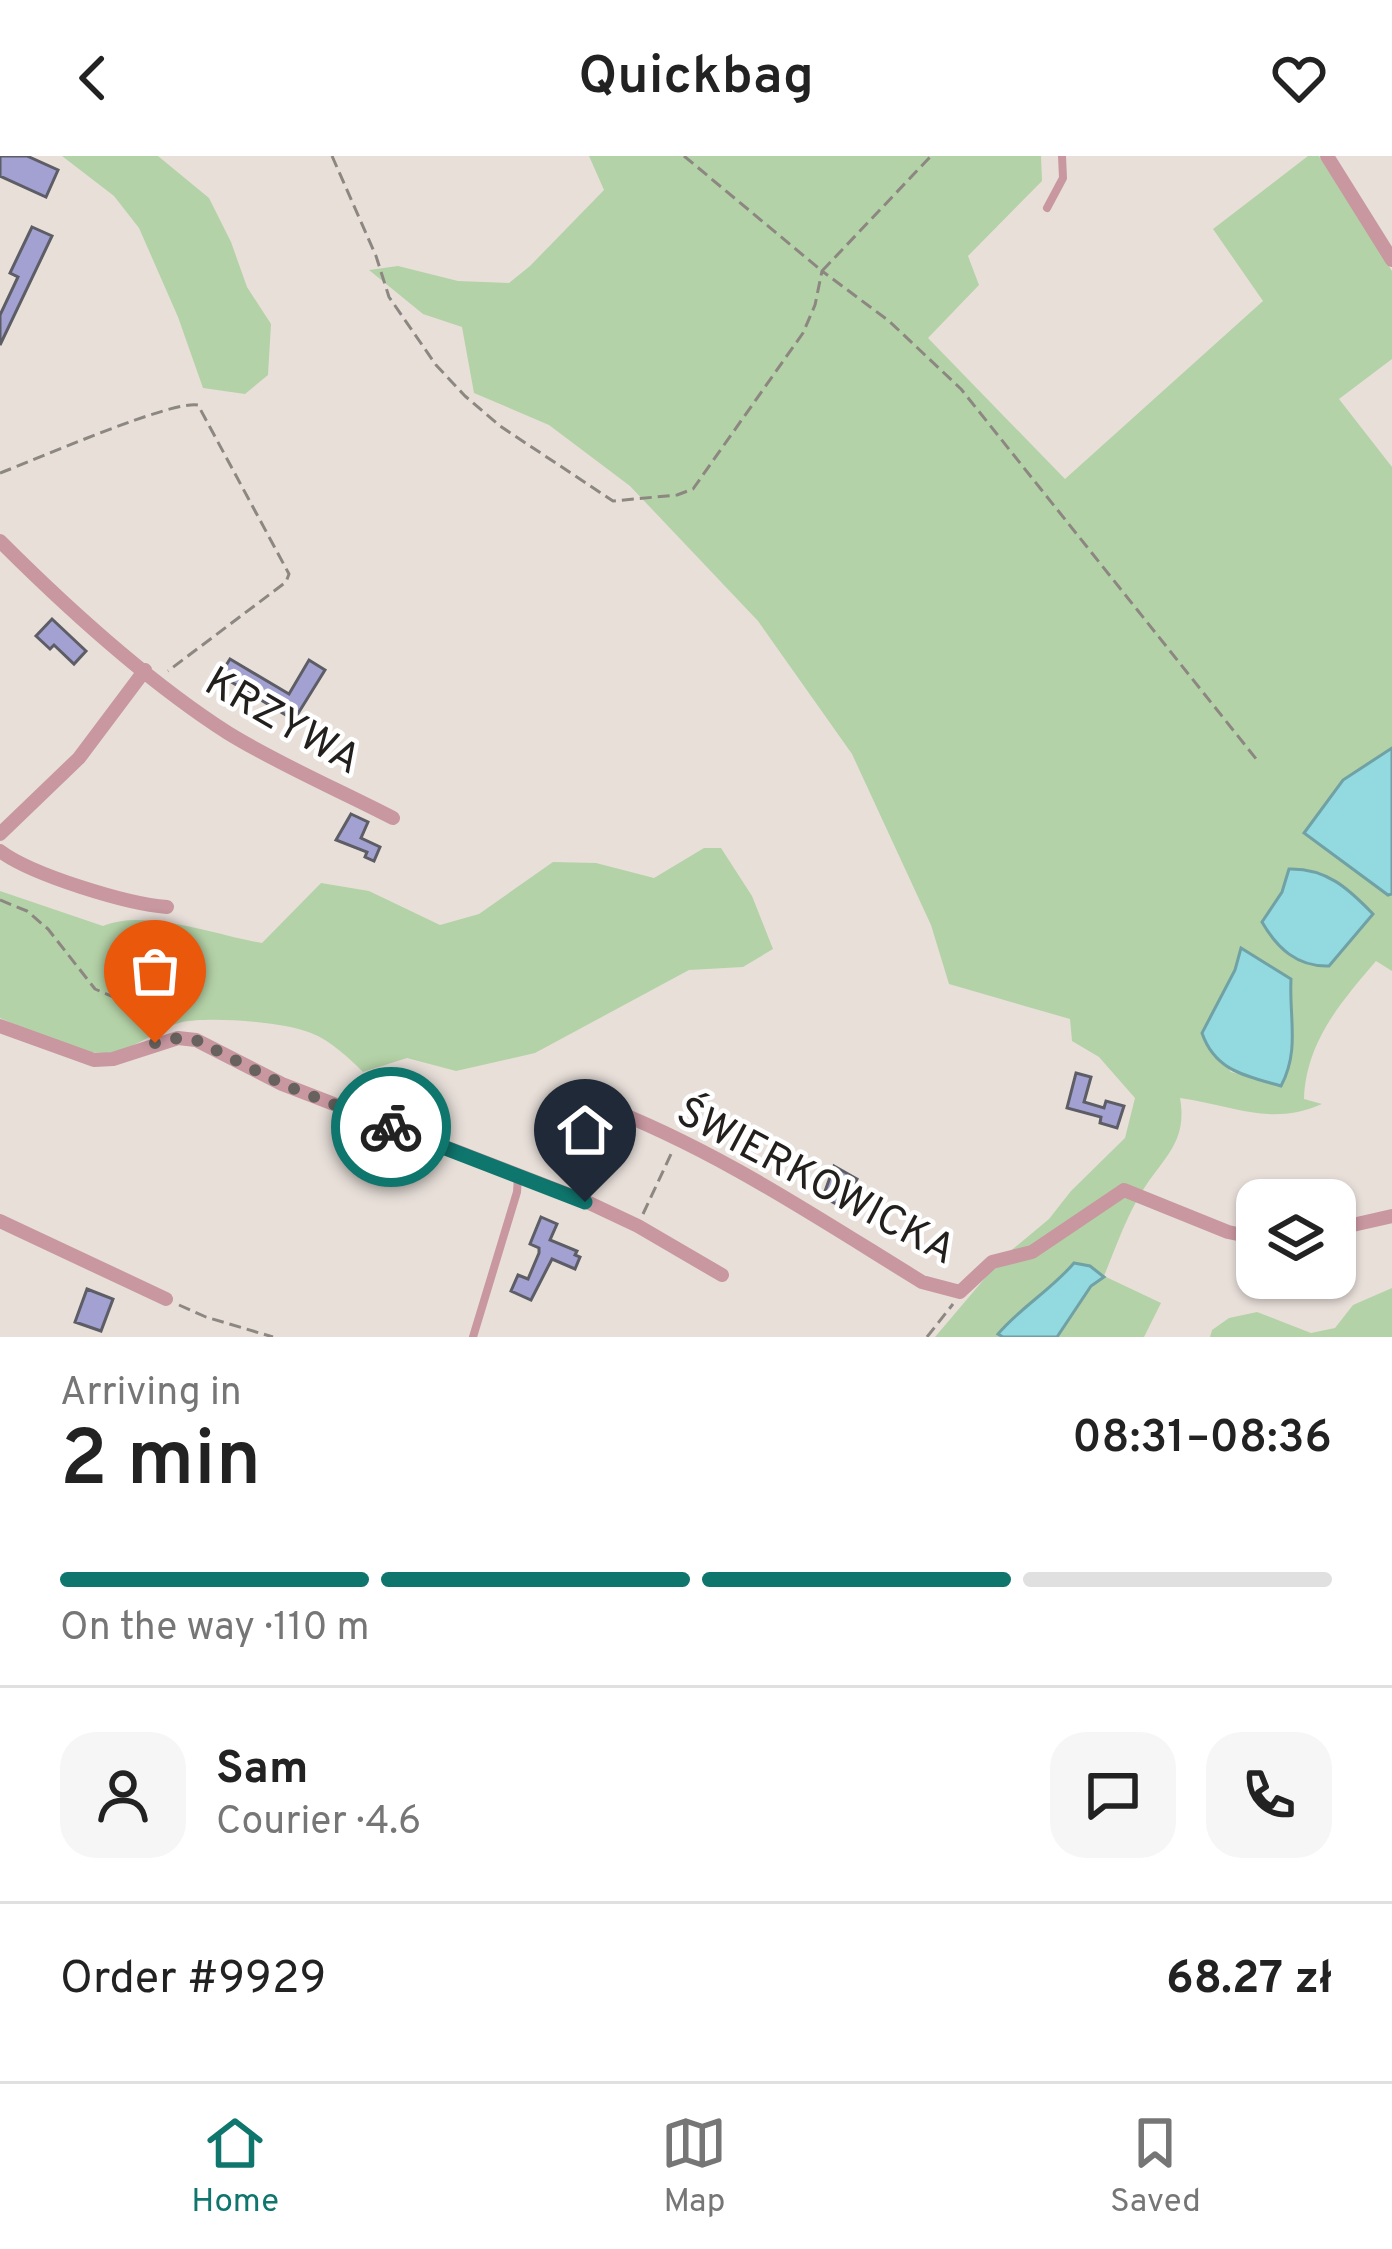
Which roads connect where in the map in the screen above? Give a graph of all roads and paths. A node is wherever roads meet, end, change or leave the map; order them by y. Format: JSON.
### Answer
{"nodes":[{"id":1,"x":332,"y":156,"type":"edge"},
{"id":2,"x":684,"y":156,"type":"edge"},
{"id":3,"x":931,"y":156,"type":"edge"},
{"id":4,"x":1062,"y":156,"type":"edge"},
{"id":5,"x":1328,"y":156,"type":"edge"},
{"id":6,"x":1047,"y":208,"type":"dead end"},
{"id":7,"x":1392,"y":258,"type":"edge"},
{"id":8,"x":822,"y":271,"type":"junction"},
{"id":9,"x":0,"y":473,"type":"edge"},
{"id":10,"x":0,"y":541,"type":"edge"},
{"id":11,"x":151,"y":675,"type":"junction"},
{"id":12,"x":1257,"y":760,"type":"dead end"},
{"id":13,"x":393,"y":818,"type":"dead end"},
{"id":14,"x":0,"y":834,"type":"edge"},
{"id":15,"x":0,"y":851,"type":"edge"},
{"id":16,"x":0,"y":899,"type":"edge"},
{"id":17,"x":167,"y":908,"type":"dead end"},
{"id":18,"x":0,"y":1026,"type":"edge"},
{"id":19,"x":178,"y":1038,"type":"junction"},
{"id":20,"x":597,"y":1104,"type":"dead end"},
{"id":21,"x":677,"y":1139,"type":"junction"},
{"id":22,"x":518,"y":1177,"type":"junction"},
{"id":23,"x":1392,"y":1216,"type":"edge"},
{"id":24,"x":0,"y":1221,"type":"edge"},
{"id":25,"x":1356,"y":1224,"type":"edge"},
{"id":26,"x":638,"y":1226,"type":"junction"},
{"id":27,"x":1236,"y":1234,"type":"edge"},
{"id":28,"x":722,"y":1275,"type":"dead end"},
{"id":29,"x":960,"y":1292,"type":"junction"},
{"id":30,"x":166,"y":1299,"type":"joint"},
{"id":31,"x":273,"y":1337,"type":"edge"},
{"id":32,"x":473,"y":1337,"type":"edge"},
{"id":33,"x":927,"y":1337,"type":"edge"}],
"edges":[{"from":1,"to":8,"type":"path"},
{"from":2,"to":8,"type":"path"},
{"from":3,"to":8,"type":"path"},
{"from":4,"to":6,"type":"lane"},
{"from":5,"to":7,"type":"street"},
{"from":8,"to":12,"type":"path"},
{"from":9,"to":11,"type":"path"},
{"from":10,"to":11,"type":"street","name":"KRZYWA"},
{"from":11,"to":13,"type":"street","name":"KRZYWA"},
{"from":11,"to":14,"type":"street","name":"KRZYWA"},
{"from":15,"to":17,"type":"street"},
{"from":16,"to":19,"type":"path"},
{"from":18,"to":19,"type":"street"},
{"from":19,"to":22,"type":"street"},
{"from":20,"to":21,"type":"street","name":"ŚWIERKOWICKA"},
{"from":21,"to":26,"type":"path"},
{"from":21,"to":29,"type":"street","name":"ŚWIERKOWICKA"},
{"from":22,"to":26,"type":"street"},
{"from":22,"to":32,"type":"lane"},
{"from":23,"to":25,"type":"street"},
{"from":24,"to":30,"type":"street"},
{"from":26,"to":28,"type":"street"},
{"from":27,"to":29,"type":"street","name":"ŚWIERKOWICKA"},
{"from":29,"to":33,"type":"path"},
{"from":30,"to":31,"type":"path"}]}
